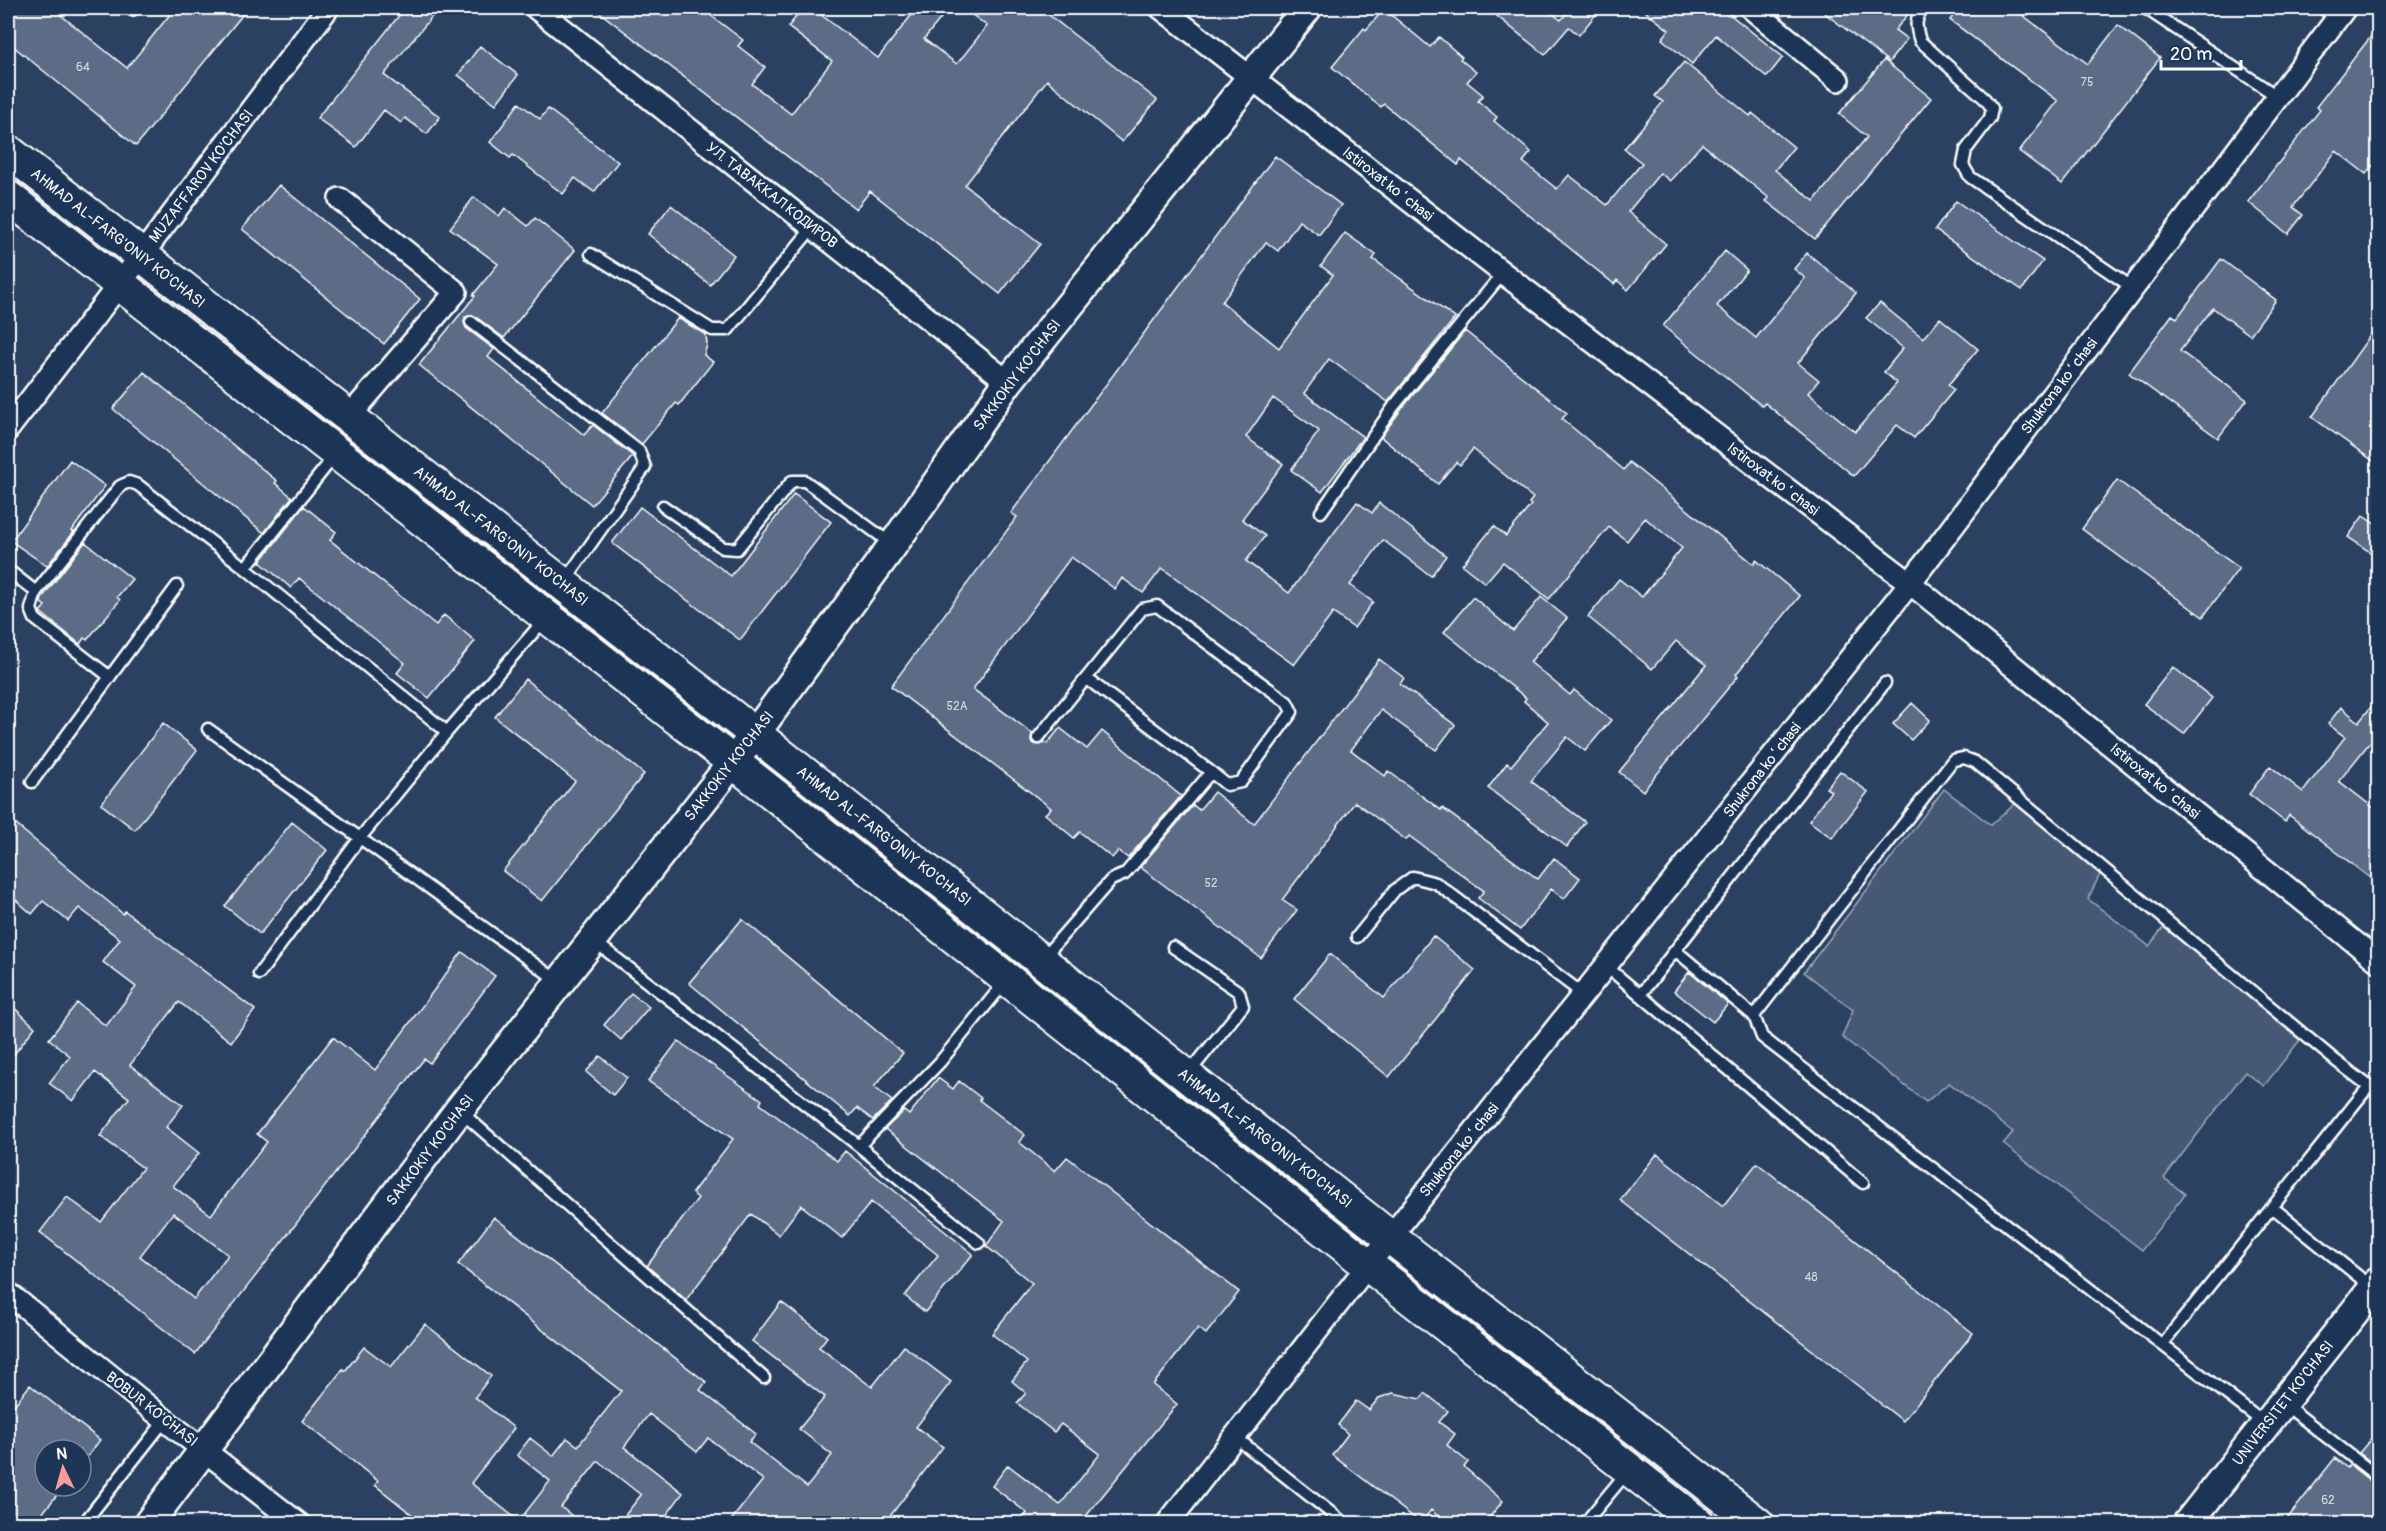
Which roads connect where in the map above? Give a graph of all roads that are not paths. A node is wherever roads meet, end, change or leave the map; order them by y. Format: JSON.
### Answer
{"nodes":[{"id":1,"x":328,"y":8,"type":"edge"},
{"id":2,"x":536,"y":8,"type":"edge"},
{"id":3,"x":1161,"y":8,"type":"edge"},
{"id":4,"x":1307,"y":8,"type":"edge"},
{"id":5,"x":1751,"y":8,"type":"edge"},
{"id":6,"x":1923,"y":8,"type":"edge"},
{"id":7,"x":2145,"y":8,"type":"edge"},
{"id":8,"x":2335,"y":11,"type":"edge"},
{"id":9,"x":1251,"y":78,"type":"junction"},
{"id":10,"x":1838,"y":80,"type":"dead end"},
{"id":11,"x":2278,"y":97,"type":"junction"},
{"id":12,"x":8,"y":151,"type":"edge"},
{"id":13,"x":8,"y":197,"type":"edge"},
{"id":14,"x":340,"y":199,"type":"dead end"},
{"id":15,"x":813,"y":227,"type":"junction"},
{"id":16,"x":591,"y":254,"type":"dead end"},
{"id":17,"x":141,"y":256,"type":"junction"},
{"id":18,"x":1503,"y":273,"type":"junction"},
{"id":19,"x":119,"y":285,"type":"junction"},
{"id":20,"x":2133,"y":288,"type":"junction"},
{"id":21,"x":471,"y":322,"type":"dead end"},
{"id":22,"x":1008,"y":382,"type":"junction"},
{"id":23,"x":348,"y":418,"type":"junction"},
{"id":24,"x":8,"y":429,"type":"edge"},
{"id":25,"x":336,"y":454,"type":"junction"},
{"id":26,"x":663,"y":506,"type":"dead end"},
{"id":27,"x":1321,"y":512,"type":"dead end"},
{"id":28,"x":893,"y":546,"type":"junction"},
{"id":29,"x":245,"y":568,"type":"junction"},
{"id":30,"x":8,"y":570,"type":"edge"},
{"id":31,"x":562,"y":584,"type":"junction"},
{"id":32,"x":1910,"y":584,"type":"junction"},
{"id":33,"x":177,"y":586,"type":"dead end"},
{"id":34,"x":36,"y":592,"type":"junction"},
{"id":35,"x":547,"y":618,"type":"junction"},
{"id":36,"x":110,"y":676,"type":"junction"},
{"id":37,"x":1086,"y":678,"type":"junction"},
{"id":38,"x":1885,"y":683,"type":"dead end"},
{"id":39,"x":208,"y":729,"type":"dead end"},
{"id":40,"x":447,"y":732,"type":"junction"},
{"id":41,"x":755,"y":734,"type":"junction"},
{"id":42,"x":1038,"y":738,"type":"dead end"},
{"id":43,"x":733,"y":762,"type":"junction"},
{"id":44,"x":1211,"y":772,"type":"junction"},
{"id":45,"x":32,"y":782,"type":"dead end"},
{"id":46,"x":360,"y":838,"type":"junction"},
{"id":47,"x":1357,"y":937,"type":"dead end"},
{"id":48,"x":593,"y":940,"type":"junction"},
{"id":49,"x":1173,"y":947,"type":"dead end"},
{"id":50,"x":1675,"y":950,"type":"junction"},
{"id":51,"x":1041,"y":961,"type":"junction"},
{"id":52,"x":2379,"y":961,"type":"edge"},
{"id":53,"x":1606,"y":966,"type":"junction"},
{"id":54,"x":259,"y":974,"type":"dead end"},
{"id":55,"x":1008,"y":980,"type":"junction"},
{"id":56,"x":561,"y":983,"type":"junction"},
{"id":57,"x":1583,"y":994,"type":"junction"},
{"id":58,"x":1640,"y":995,"type":"junction"},
{"id":59,"x":1754,"y":1016,"type":"junction"},
{"id":60,"x":1187,"y":1076,"type":"junction"},
{"id":61,"x":2369,"y":1086,"type":"junction"},
{"id":62,"x":2379,"y":1093,"type":"edge"},
{"id":63,"x":459,"y":1110,"type":"junction"},
{"id":64,"x":859,"y":1146,"type":"junction"},
{"id":65,"x":1863,"y":1183,"type":"dead end"},
{"id":66,"x":2272,"y":1207,"type":"junction"},
{"id":67,"x":1390,"y":1237,"type":"junction"},
{"id":68,"x":979,"y":1243,"type":"dead end"},
{"id":69,"x":1368,"y":1265,"type":"junction"},
{"id":70,"x":2376,"y":1285,"type":"edge"},
{"id":71,"x":8,"y":1293,"type":"edge"},
{"id":72,"x":2162,"y":1345,"type":"junction"},
{"id":73,"x":764,"y":1378,"type":"dead end"},
{"id":74,"x":2283,"y":1402,"type":"junction"},
{"id":75,"x":165,"y":1420,"type":"junction"},
{"id":76,"x":2266,"y":1425,"type":"junction"},
{"id":77,"x":1234,"y":1437,"type":"junction"},
{"id":78,"x":203,"y":1449,"type":"junction"},
{"id":79,"x":1629,"y":1469,"type":"junction"},
{"id":80,"x":2379,"y":1477,"type":"edge"},
{"id":81,"x":2194,"y":1521,"type":"edge"},
{"id":82,"x":83,"y":1524,"type":"edge"},
{"id":83,"x":148,"y":1524,"type":"edge"},
{"id":84,"x":298,"y":1524,"type":"edge"},
{"id":85,"x":1167,"y":1524,"type":"edge"},
{"id":86,"x":1345,"y":1524,"type":"edge"},
{"id":87,"x":1584,"y":1524,"type":"edge"},
{"id":88,"x":1699,"y":1524,"type":"edge"},
{"id":89,"x":1758,"y":1524,"type":"edge"}],
"edges":[{"from":1,"to":17,"type":"street","name":"MUZAFFAROV KO'CHASI"},
{"from":2,"to":15,"type":"street","name":"УЛ. ТАВАККАЛ КОДИРОВ"},
{"from":3,"to":9,"type":"street","name":"Istiroxat koʻchasi"},
{"from":4,"to":9,"type":"street","name":"SAKKOKIY KO'CHASI"},
{"from":5,"to":10,"type":"street"},
{"from":6,"to":20,"type":"lane"},
{"from":7,"to":11,"type":"lane"},
{"from":8,"to":11,"type":"street","name":"Shukrona koʻchasi"},
{"from":9,"to":18,"type":"street","name":"Istiroxat koʻchasi"},
{"from":9,"to":22,"type":"street","name":"SAKKOKIY KO'CHASI"},
{"from":11,"to":20,"type":"street","name":"Shukrona koʻchasi"},
{"from":12,"to":17,"type":"main road","name":"AHMAD AL-FARG'ONIY KO'CHASI"},
{"from":13,"to":19,"type":"main road"},
{"from":14,"to":23,"type":"street"},
{"from":15,"to":16,"type":"lane"},
{"from":15,"to":22,"type":"street","name":"УЛ. ТАВАККАЛ КОДИРОВ"},
{"from":17,"to":19,"type":"street","name":"MUZAFFAROV KO'CHASI"},
{"from":17,"to":23,"type":"main road","name":"AHMAD AL-FARG'ONIY KO'CHASI"},
{"from":18,"to":27,"type":"lane"},
{"from":18,"to":32,"type":"street","name":"Istiroxat koʻchasi"},
{"from":19,"to":24,"type":"street","name":"MUZAFFAROV KO'CHASI"},
{"from":19,"to":25,"type":"main road"},
{"from":20,"to":32,"type":"street","name":"Shukrona koʻchasi"},
{"from":21,"to":31,"type":"lane"},
{"from":22,"to":28,"type":"street","name":"SAKKOKIY KO'CHASI"},
{"from":23,"to":31,"type":"main road","name":"AHMAD AL-FARG'ONIY KO'CHASI"},
{"from":25,"to":29,"type":"lane"},
{"from":25,"to":35,"type":"main road"},
{"from":26,"to":28,"type":"lane"},
{"from":28,"to":41,"type":"street","name":"SAKKOKIY KO'CHASI"},
{"from":29,"to":34,"type":"lane"},
{"from":29,"to":40,"type":"lane"},
{"from":30,"to":34,"type":"lane"},
{"from":31,"to":41,"type":"main road","name":"AHMAD AL-FARG'ONIY KO'CHASI"},
{"from":32,"to":52,"type":"street","name":"Istiroxat koʻchasi"},
{"from":32,"to":53,"type":"street","name":"Shukrona koʻchasi"},
{"from":33,"to":36,"type":"lane"},
{"from":34,"to":36,"type":"lane"},
{"from":35,"to":40,"type":"lane"},
{"from":35,"to":43,"type":"main road"},
{"from":36,"to":45,"type":"lane"},
{"from":37,"to":42,"type":"lane"},
{"from":37,"to":44,"type":"lane"},
{"from":37,"to":44,"type":"lane"},
{"from":38,"to":50,"type":"lane"},
{"from":39,"to":46,"type":"lane"},
{"from":40,"to":46,"type":"lane"},
{"from":41,"to":43,"type":"street","name":"SAKKOKIY KO'CHASI"},
{"from":41,"to":51,"type":"main road","name":"AHMAD AL-FARG'ONIY KO'CHASI"},
{"from":43,"to":48,"type":"street","name":"SAKKOKIY KO'CHASI"},
{"from":43,"to":55,"type":"main road"},
{"from":44,"to":51,"type":"lane"},
{"from":46,"to":54,"type":"lane"},
{"from":46,"to":56,"type":"lane"},
{"from":47,"to":57,"type":"lane"},
{"from":48,"to":56,"type":"street","name":"SAKKOKIY KO'CHASI"},
{"from":48,"to":64,"type":"lane"},
{"from":49,"to":60,"type":"lane"},
{"from":50,"to":58,"type":"lane"},
{"from":50,"to":59,"type":"lane"},
{"from":51,"to":60,"type":"main road","name":"AHMAD AL-FARG'ONIY KO'CHASI"},
{"from":53,"to":57,"type":"street","name":"Shukrona koʻchasi"},
{"from":53,"to":58,"type":"lane"},
{"from":55,"to":64,"type":"lane"},
{"from":55,"to":69,"type":"main road"},
{"from":56,"to":63,"type":"street","name":"SAKKOKIY KO'CHASI"},
{"from":57,"to":67,"type":"street","name":"Shukrona koʻchasi"},
{"from":58,"to":65,"type":"lane"},
{"from":59,"to":61,"type":"lane"},
{"from":59,"to":72,"type":"lane"},
{"from":60,"to":67,"type":"main road","name":"AHMAD AL-FARG'ONIY KO'CHASI"},
{"from":61,"to":62,"type":"lane"},
{"from":61,"to":66,"type":"lane"},
{"from":63,"to":73,"type":"lane"},
{"from":63,"to":78,"type":"street","name":"SAKKOKIY KO'CHASI"},
{"from":64,"to":68,"type":"lane"},
{"from":66,"to":70,"type":"lane"},
{"from":66,"to":72,"type":"lane"},
{"from":67,"to":69,"type":"street","name":"Shukrona koʻchasi"},
{"from":67,"to":89,"type":"main road","name":"AHMAD AL-FARG'ONIY KO'CHASI"},
{"from":69,"to":77,"type":"street","name":"Shukrona koʻchasi"},
{"from":69,"to":79,"type":"main road"},
{"from":70,"to":74,"type":"street","name":"UNIVERSITET KO'CHASI"},
{"from":71,"to":75,"type":"street","name":"BOBUR KO'CHASI"},
{"from":72,"to":76,"type":"lane"},
{"from":74,"to":76,"type":"street","name":"UNIVERSITET KO'CHASI"},
{"from":74,"to":80,"type":"lane"},
{"from":75,"to":78,"type":"street","name":"BOBUR KO'CHASI"},
{"from":75,"to":82,"type":"lane"},
{"from":76,"to":81,"type":"street","name":"UNIVERSITET KO'CHASI"},
{"from":77,"to":85,"type":"street","name":"Shukrona koʻchasi"},
{"from":77,"to":86,"type":"lane"},
{"from":78,"to":83,"type":"street","name":"SAKKOKIY KO'CHASI"},
{"from":78,"to":84,"type":"street","name":"BOBUR KO'CHASI"},
{"from":79,"to":87,"type":"lane"},
{"from":79,"to":88,"type":"main road"}]}
